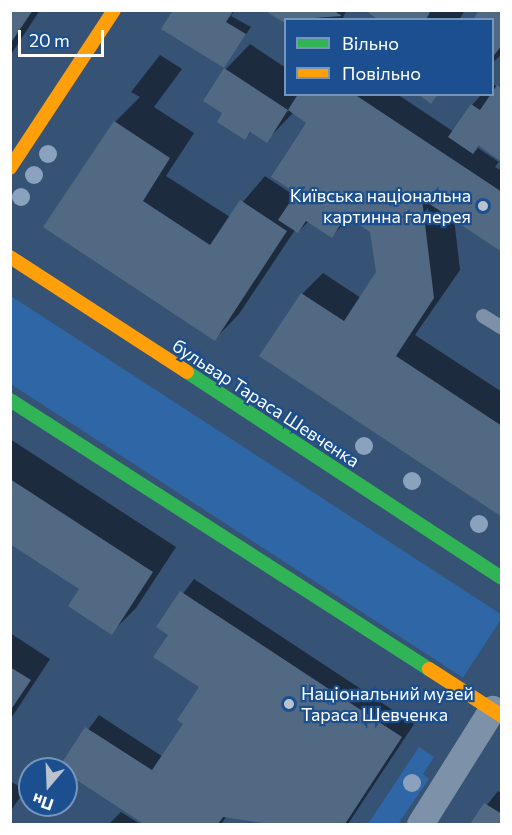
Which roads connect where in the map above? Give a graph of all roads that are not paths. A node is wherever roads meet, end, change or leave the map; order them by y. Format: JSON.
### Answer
{"nodes":[{"id":1,"x":114,"y":10,"type":"edge"},
{"id":2,"x":10,"y":168,"type":"edge"},
{"id":3,"x":10,"y":257,"type":"edge"},
{"id":4,"x":483,"y":316,"type":"dead end"},
{"id":5,"x":501,"y":328,"type":"edge"},
{"id":6,"x":10,"y":400,"type":"edge"},
{"id":7,"x":501,"y":578,"type":"edge"},
{"id":8,"x":498,"y":705,"type":"edge"},
{"id":9,"x":420,"y":825,"type":"edge"}],
"edges":[{"from":1,"to":2,"type":"main road"},
{"from":3,"to":7,"type":"main road","name":"бульвар Тараса Шевченка"},
{"from":4,"to":5,"type":"lane"},
{"from":6,"to":8,"type":"main road"},
{"from":8,"to":9,"type":"street"}]}
